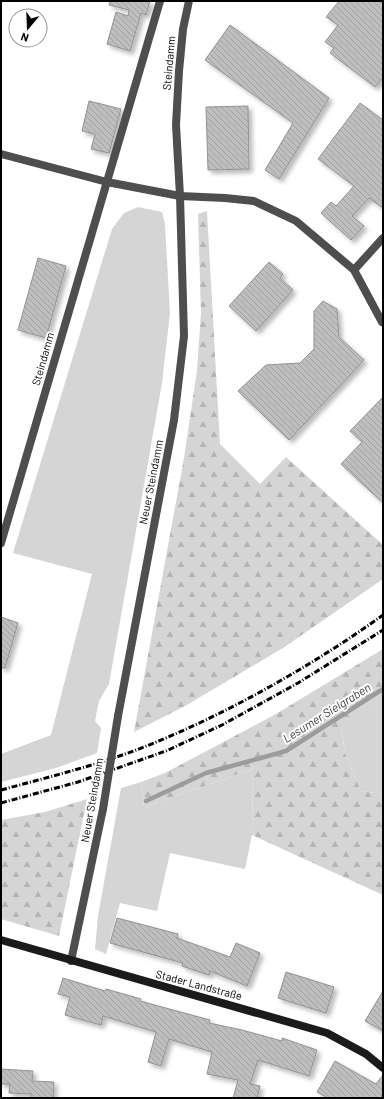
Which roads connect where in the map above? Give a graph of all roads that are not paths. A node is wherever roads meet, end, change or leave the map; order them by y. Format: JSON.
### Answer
{"nodes":[{"id":1,"x":160,"y":1,"type":"edge"},
{"id":2,"x":188,"y":1,"type":"edge"},
{"id":3,"x":1,"y":154,"type":"edge"},
{"id":4,"x":107,"y":182,"type":"junction"},
{"id":5,"x":180,"y":196,"type":"junction"},
{"id":6,"x":383,"y":238,"type":"edge"},
{"id":7,"x":354,"y":270,"type":"junction"},
{"id":8,"x":382,"y":322,"type":"edge"},
{"id":9,"x":1,"y":543,"type":"edge"},
{"id":10,"x":1,"y":940,"type":"edge"},
{"id":11,"x":71,"y":961,"type":"junction"},
{"id":12,"x":383,"y":1068,"type":"edge"}],
"edges":[{"from":1,"to":4,"type":"street","name":"Steindamm"},
{"from":2,"to":5,"type":"street","name":"Steindamm"},
{"from":3,"to":4,"type":"street"},
{"from":4,"to":5,"type":"street"},
{"from":4,"to":9,"type":"street","name":"Steindamm"},
{"from":5,"to":7,"type":"street"},
{"from":5,"to":11,"type":"street","name":"Neuer Steindamm","bridge":true},
{"from":6,"to":7,"type":"street"},
{"from":7,"to":8,"type":"street"},
{"from":10,"to":11,"type":"street","name":"Stader Landstraße"},
{"from":11,"to":12,"type":"street","name":"Stader Landstraße"}]}
